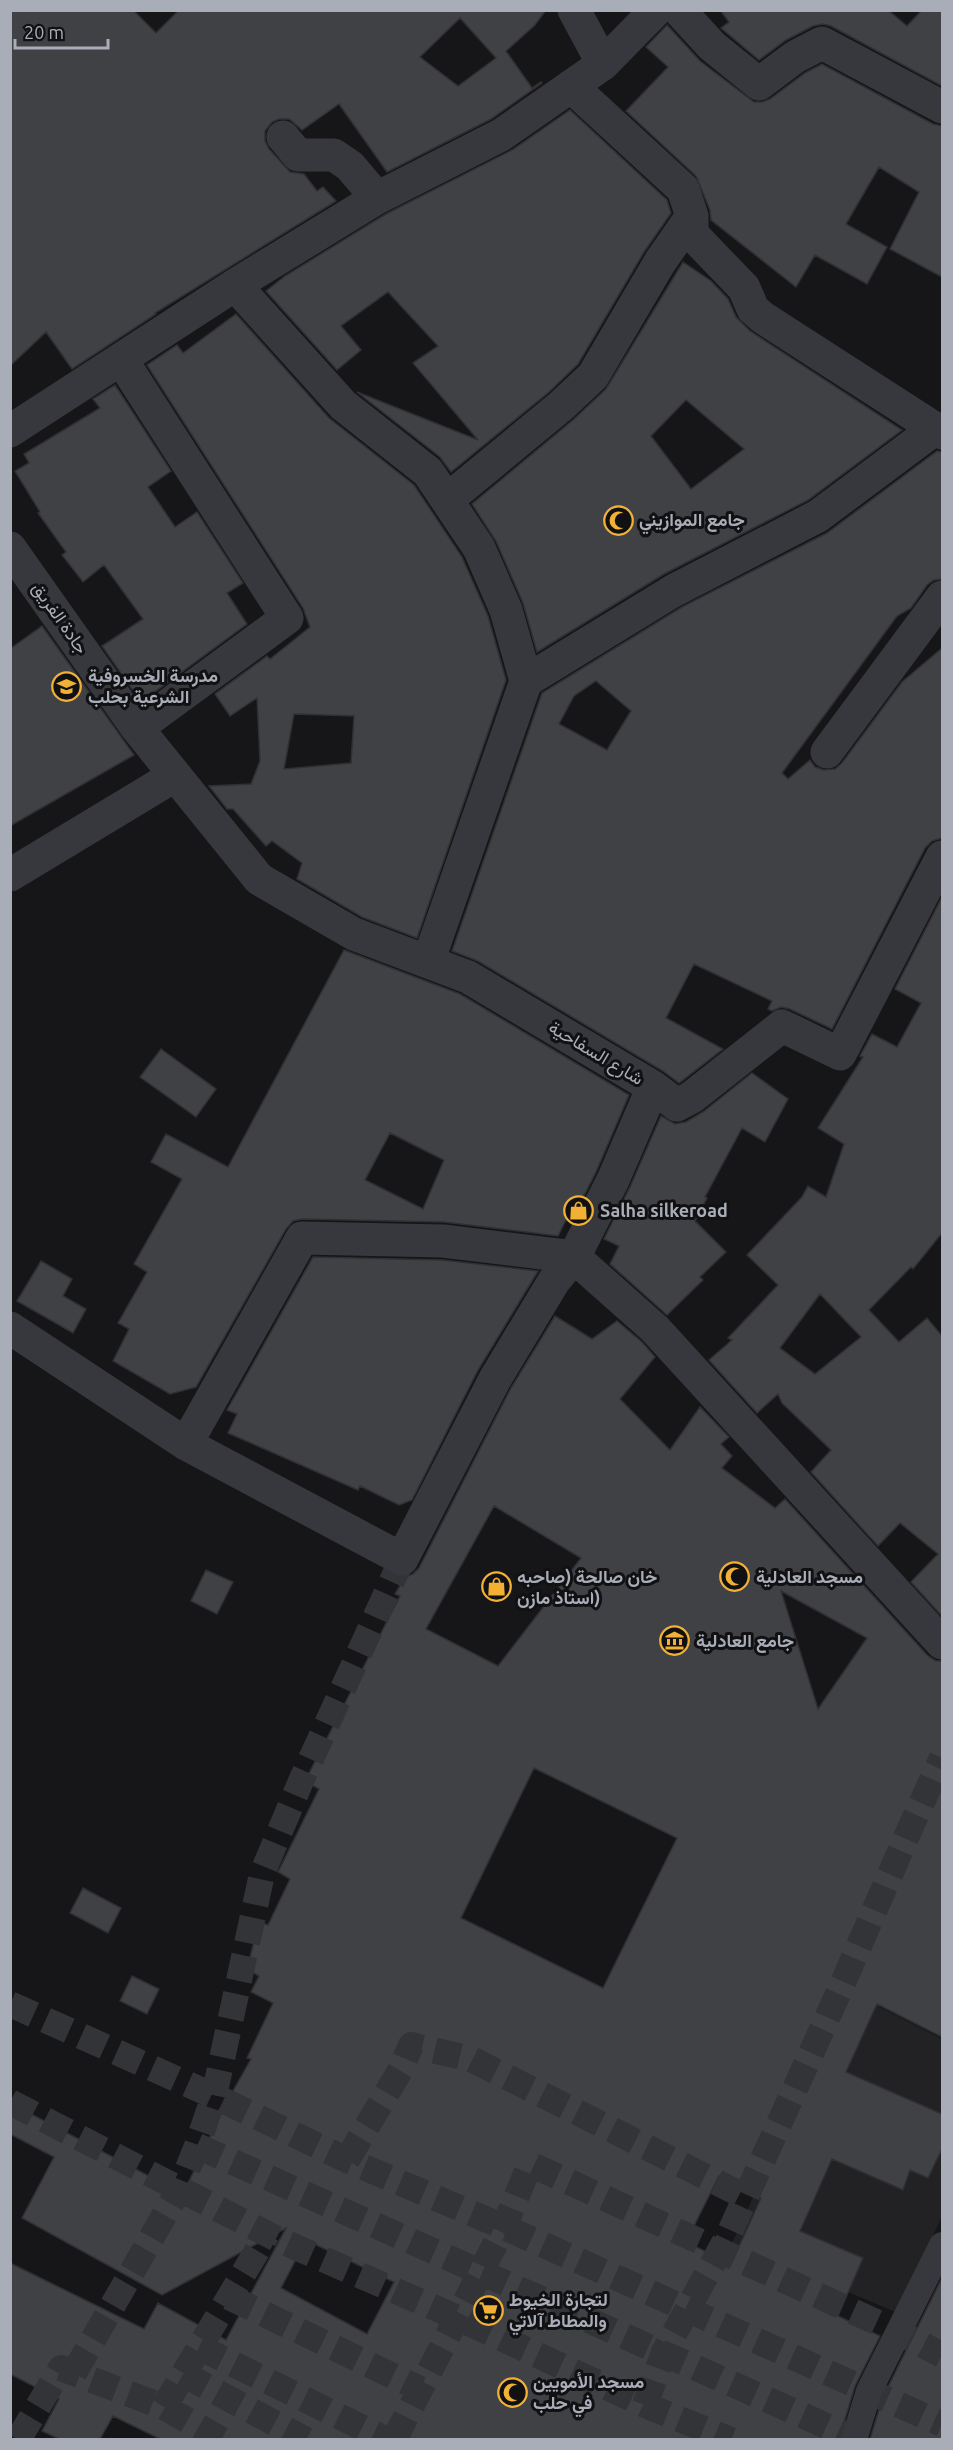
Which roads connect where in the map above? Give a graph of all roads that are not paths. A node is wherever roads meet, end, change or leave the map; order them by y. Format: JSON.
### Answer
{"nodes":[{"id":1,"x":574,"y":10,"type":"edge"},
{"id":2,"x":656,"y":10,"type":"edge"},
{"id":3,"x":680,"y":10,"type":"edge"},
{"id":4,"x":603,"y":64,"type":"junction"},
{"id":5,"x":571,"y":86,"type":"junction"},
{"id":6,"x":942,"y":107,"type":"edge"},
{"id":7,"x":283,"y":137,"type":"dead end"},
{"id":8,"x":377,"y":198,"type":"junction"},
{"id":9,"x":692,"y":216,"type":"junction"},
{"id":10,"x":236,"y":285,"type":"junction"},
{"id":11,"x":121,"y":359,"type":"junction"},
{"id":12,"x":10,"y":431,"type":"edge"},
{"id":13,"x":939,"y":431,"type":"edge"},
{"id":14,"x":447,"y":500,"type":"junction"},
{"id":15,"x":10,"y":548,"type":"edge"},
{"id":16,"x":942,"y":597,"type":"edge"},
{"id":17,"x":526,"y":681,"type":"junction"},
{"id":18,"x":137,"y":728,"type":"junction"},
{"id":19,"x":826,"y":752,"type":"dead end"},
{"id":20,"x":174,"y":776,"type":"junction"},
{"id":21,"x":942,"y":857,"type":"edge"},
{"id":22,"x":10,"y":875,"type":"edge"},
{"id":23,"x":428,"y":962,"type":"junction"},
{"id":24,"x":653,"y":1088,"type":"junction"},
{"id":25,"x":574,"y":1257,"type":"junction"},
{"id":26,"x":10,"y":1328,"type":"edge"},
{"id":27,"x":186,"y":1444,"type":"junction"},
{"id":28,"x":942,"y":1643,"type":"edge"},
{"id":29,"x":942,"y":2245,"type":"edge"},
{"id":30,"x":854,"y":2439,"type":"edge"}],
"edges":[{"from":1,"to":4,"type":"street"},
{"from":2,"to":4,"type":"street"},
{"from":3,"to":6,"type":"street"},
{"from":4,"to":5,"type":"street"},
{"from":5,"to":8,"type":"street"},
{"from":5,"to":9,"type":"street"},
{"from":7,"to":8,"type":"street"},
{"from":8,"to":10,"type":"street"},
{"from":9,"to":13,"type":"street"},
{"from":9,"to":14,"type":"street"},
{"from":10,"to":11,"type":"street"},
{"from":10,"to":14,"type":"street"},
{"from":11,"to":12,"type":"street"},
{"from":11,"to":18,"type":"street"},
{"from":13,"to":17,"type":"street"},
{"from":14,"to":17,"type":"street"},
{"from":15,"to":18,"type":"street","name":"جادة الفريق"},
{"from":16,"to":19,"type":"street"},
{"from":17,"to":23,"type":"street"},
{"from":18,"to":20,"type":"street","name":"جادة الفريق"},
{"from":20,"to":22,"type":"street"},
{"from":20,"to":23,"type":"street","name":"شارع السفاحية"},
{"from":21,"to":24,"type":"street","name":"شارع السفاحية"},
{"from":23,"to":24,"type":"street","name":"شارع السفاحية"},
{"from":24,"to":25,"type":"street"},
{"from":25,"to":27,"type":"street"},
{"from":25,"to":27,"type":"street"},
{"from":25,"to":28,"type":"street"},
{"from":26,"to":27,"type":"street"},
{"from":29,"to":30,"type":"street"}]}
